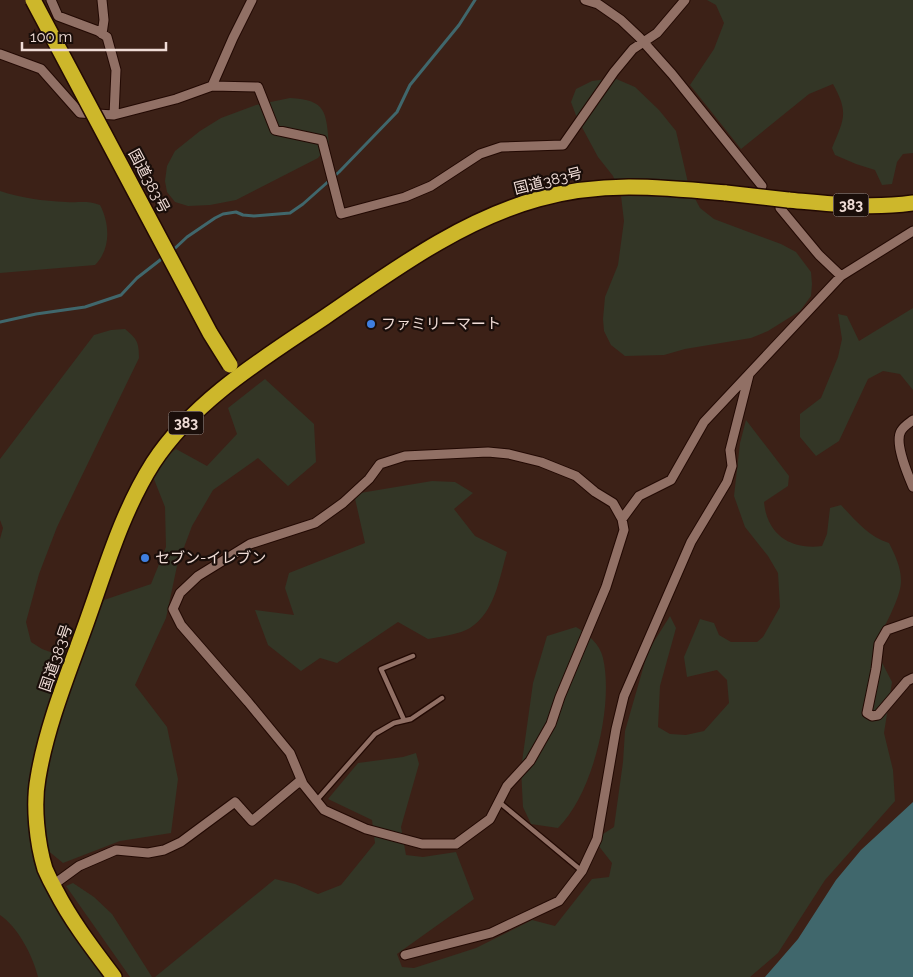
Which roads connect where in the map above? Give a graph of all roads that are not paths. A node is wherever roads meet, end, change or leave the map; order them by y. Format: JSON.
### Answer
{"nodes":[{"id":1,"x":33,"y":0,"type":"edge"},
{"id":2,"x":51,"y":0,"type":"edge"},
{"id":3,"x":102,"y":0,"type":"edge"},
{"id":4,"x":252,"y":0,"type":"edge"},
{"id":5,"x":586,"y":0,"type":"edge"},
{"id":6,"x":685,"y":0,"type":"edge"},
{"id":7,"x":102,"y":34,"type":"junction"},
{"id":8,"x":644,"y":42,"type":"junction"},
{"id":9,"x":0,"y":54,"type":"edge"},
{"id":10,"x":212,"y":86,"type":"junction"},
{"id":11,"x":114,"y":115,"type":"junction"},
{"id":12,"x":762,"y":186,"type":"dead end"},
{"id":13,"x":913,"y":203,"type":"edge"},
{"id":14,"x":784,"y":205,"type":"junction"},
{"id":15,"x":913,"y":230,"type":"edge"},
{"id":16,"x":841,"y":276,"type":"junction"},
{"id":17,"x":234,"y":370,"type":"junction"},
{"id":18,"x":750,"y":375,"type":"junction"},
{"id":19,"x":913,"y":420,"type":"edge"},
{"id":20,"x":913,"y":487,"type":"edge"},
{"id":21,"x":622,"y":519,"type":"junction"},
{"id":22,"x":913,"y":621,"type":"edge"},
{"id":23,"x":413,"y":656,"type":"dead end"},
{"id":24,"x":913,"y":678,"type":"edge"},
{"id":25,"x":442,"y":698,"type":"dead end"},
{"id":26,"x":404,"y":720,"type":"junction"},
{"id":27,"x":302,"y":780,"type":"junction"},
{"id":28,"x":316,"y":801,"type":"junction"},
{"id":29,"x":499,"y":802,"type":"junction"},
{"id":30,"x":582,"y":871,"type":"junction"},
{"id":31,"x":53,"y":885,"type":"junction"},
{"id":32,"x":405,"y":955,"type":"dead end"},
{"id":33,"x":114,"y":977,"type":"edge"}],
"edges":[{"from":1,"to":17,"type":"highway","name":"国道383号","bridge":true},
{"from":2,"to":7,"type":"street"},
{"from":3,"to":7,"type":"street"},
{"from":4,"to":10,"type":"street"},
{"from":5,"to":8,"type":"street"},
{"from":6,"to":8,"type":"street"},
{"from":7,"to":11,"type":"street"},
{"from":8,"to":10,"type":"street"},
{"from":8,"to":12,"type":"street"},
{"from":9,"to":11,"type":"street"},
{"from":10,"to":11,"type":"street"},
{"from":13,"to":14,"type":"highway","name":"国道383号","number":"383"},
{"from":14,"to":16,"type":"street"},
{"from":14,"to":17,"type":"highway","name":"国道383号","number":"383","bridge":true},
{"from":15,"to":16,"type":"street"},
{"from":16,"to":18,"type":"street"},
{"from":17,"to":31,"type":"highway","name":"国道383号","number":"383"},
{"from":18,"to":21,"type":"street"},
{"from":18,"to":30,"type":"street"},
{"from":19,"to":20,"type":"street"},
{"from":21,"to":27,"type":"street"},
{"from":21,"to":29,"type":"street"},
{"from":22,"to":24,"type":"street"},
{"from":23,"to":26,"type":"lane"},
{"from":25,"to":26,"type":"lane"},
{"from":26,"to":28,"type":"lane"},
{"from":27,"to":28,"type":"street"},
{"from":27,"to":31,"type":"street"},
{"from":28,"to":29,"type":"street"},
{"from":29,"to":30,"type":"lane"},
{"from":30,"to":32,"type":"street"},
{"from":31,"to":33,"type":"highway","name":"国道383号","number":"383"}]}
